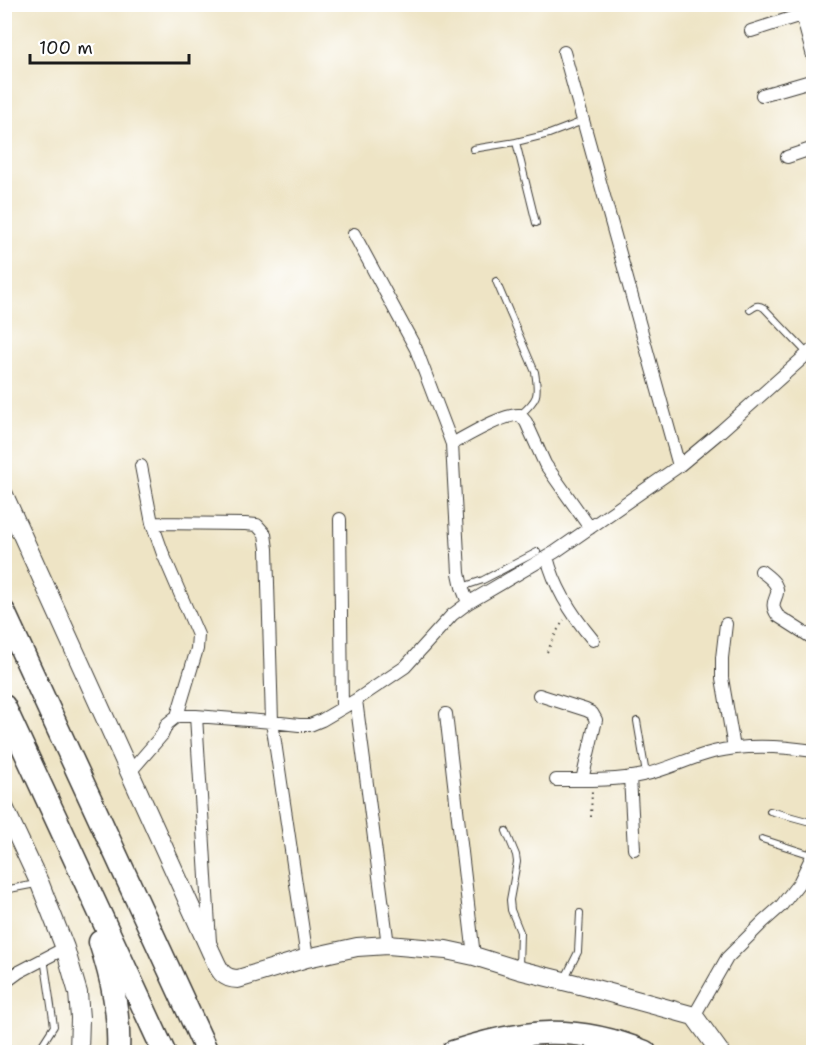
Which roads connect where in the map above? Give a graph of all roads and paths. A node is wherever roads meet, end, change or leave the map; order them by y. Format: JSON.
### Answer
{"nodes":[{"id":1,"x":800,"y":10,"type":"edge"},
{"id":2,"x":751,"y":31,"type":"dead end"},
{"id":3,"x":564,"y":52,"type":"dead end"},
{"id":4,"x":813,"y":60,"type":"edge"},
{"id":5,"x":813,"y":80,"type":"edge"},
{"id":6,"x":762,"y":95,"type":"dead end"},
{"id":7,"x":583,"y":121,"type":"junction"},
{"id":8,"x":516,"y":142,"type":"junction"},
{"id":9,"x":473,"y":148,"type":"dead end"},
{"id":10,"x":813,"y":148,"type":"edge"},
{"id":11,"x":787,"y":156,"type":"dead end"},
{"id":12,"x":536,"y":223,"type":"dead end"},
{"id":13,"x":354,"y":234,"type":"dead end"},
{"id":14,"x":496,"y":281,"type":"dead end"},
{"id":15,"x":750,"y":310,"type":"dead end"},
{"id":16,"x":810,"y":350,"type":"edge"},
{"id":17,"x":520,"y":415,"type":"junction"},
{"id":18,"x":452,"y":444,"type":"junction"},
{"id":19,"x":141,"y":466,"type":"dead end"},
{"id":20,"x":679,"y":466,"type":"junction"},
{"id":21,"x":4,"y":495,"type":"edge"},
{"id":22,"x":340,"y":519,"type":"dead end"},
{"id":23,"x":152,"y":523,"type":"junction"},
{"id":24,"x":590,"y":528,"type":"junction"},
{"id":25,"x":542,"y":555,"type":"junction"},
{"id":26,"x":761,"y":571,"type":"dead end"},
{"id":27,"x":462,"y":587,"type":"junction"},
{"id":28,"x":468,"y":603,"type":"junction"},
{"id":29,"x":571,"y":610,"type":"junction"},
{"id":30,"x":4,"y":612,"type":"edge"},
{"id":31,"x":726,"y":624,"type":"dead end"},
{"id":32,"x":813,"y":639,"type":"edge"},
{"id":33,"x":593,"y":640,"type":"dead end"},
{"id":34,"x":547,"y":652,"type":"dead end"},
{"id":35,"x":539,"y":695,"type":"dead end"},
{"id":36,"x":356,"y":700,"type":"junction"},
{"id":37,"x":4,"y":706,"type":"edge"},
{"id":38,"x":342,"y":708,"type":"junction"},
{"id":39,"x":446,"y":714,"type":"dead end"},
{"id":40,"x":177,"y":716,"type":"junction"},
{"id":41,"x":196,"y":716,"type":"junction"},
{"id":42,"x":637,"y":721,"type":"dead end"},
{"id":43,"x":272,"y":722,"type":"junction"},
{"id":44,"x":734,"y":748,"type":"junction"},
{"id":45,"x":813,"y":751,"type":"edge"},
{"id":46,"x":130,"y":772,"type":"junction"},
{"id":47,"x":646,"y":774,"type":"junction"},
{"id":48,"x":630,"y":777,"type":"junction"},
{"id":49,"x":556,"y":780,"type":"dead end"},
{"id":50,"x":587,"y":780,"type":"junction"},
{"id":51,"x":49,"y":802,"type":"junction"},
{"id":52,"x":770,"y":811,"type":"dead end"},
{"id":53,"x":6,"y":812,"type":"edge"},
{"id":54,"x":591,"y":817,"type":"dead end"},
{"id":55,"x":813,"y":823,"type":"edge"},
{"id":56,"x":506,"y":831,"type":"dead end"},
{"id":57,"x":762,"y":839,"type":"dead end"},
{"id":58,"x":634,"y":849,"type":"dead end"},
{"id":59,"x":813,"y":854,"type":"edge"},
{"id":60,"x":40,"y":884,"type":"junction"},
{"id":61,"x":4,"y":890,"type":"edge"},
{"id":62,"x":580,"y":913,"type":"dead end"},
{"id":63,"x":388,"y":945,"type":"junction"},
{"id":64,"x":66,"y":948,"type":"junction"},
{"id":65,"x":211,"y":952,"type":"junction"},
{"id":66,"x":474,"y":956,"type":"junction"},
{"id":67,"x":44,"y":958,"type":"junction"},
{"id":68,"x":307,"y":958,"type":"junction"},
{"id":69,"x":519,"y":970,"type":"junction"},
{"id":70,"x":563,"y":981,"type":"junction"},
{"id":71,"x":5,"y":982,"type":"edge"},
{"id":72,"x":694,"y":1016,"type":"junction"},
{"id":73,"x":4,"y":1047,"type":"edge"},
{"id":74,"x":21,"y":1053,"type":"edge"},
{"id":75,"x":35,"y":1053,"type":"edge"},
{"id":76,"x":79,"y":1053,"type":"edge"},
{"id":77,"x":118,"y":1053,"type":"edge"},
{"id":78,"x":164,"y":1053,"type":"edge"},
{"id":79,"x":207,"y":1053,"type":"edge"},
{"id":80,"x":453,"y":1053,"type":"edge"},
{"id":81,"x":645,"y":1053,"type":"edge"},
{"id":82,"x":720,"y":1053,"type":"edge"}],
"edges":[{"from":1,"to":2,"type":"street"},
{"from":1,"to":4,"type":"street"},
{"from":3,"to":7,"type":"street"},
{"from":5,"to":6,"type":"street"},
{"from":7,"to":8,"type":"lane"},
{"from":7,"to":20,"type":"street"},
{"from":8,"to":9,"type":"lane"},
{"from":8,"to":12,"type":"lane"},
{"from":10,"to":11,"type":"street"},
{"from":13,"to":18,"type":"street"},
{"from":14,"to":17,"type":"lane"},
{"from":15,"to":16,"type":"lane"},
{"from":16,"to":20,"type":"street"},
{"from":17,"to":18,"type":"street"},
{"from":17,"to":24,"type":"street"},
{"from":18,"to":27,"type":"street"},
{"from":19,"to":23,"type":"street"},
{"from":20,"to":24,"type":"street"},
{"from":21,"to":46,"type":"main road"},
{"from":22,"to":38,"type":"street"},
{"from":23,"to":40,"type":"street"},
{"from":23,"to":43,"type":"street"},
{"from":24,"to":25,"type":"street"},
{"from":25,"to":27,"type":"lane"},
{"from":25,"to":28,"type":"street"},
{"from":25,"to":29,"type":"street"},
{"from":26,"to":32,"type":"street"},
{"from":27,"to":28,"type":"street"},
{"from":28,"to":36,"type":"street"},
{"from":29,"to":33,"type":"street"},
{"from":29,"to":34,"type":"path"},
{"from":30,"to":79,"type":"highway"},
{"from":31,"to":44,"type":"street"},
{"from":35,"to":50,"type":"street"},
{"from":36,"to":38,"type":"street"},
{"from":36,"to":63,"type":"street"},
{"from":37,"to":51,"type":"highway"},
{"from":38,"to":43,"type":"street"},
{"from":39,"to":66,"type":"street"},
{"from":40,"to":41,"type":"street"},
{"from":40,"to":46,"type":"street"},
{"from":41,"to":43,"type":"street"},
{"from":41,"to":65,"type":"street"},
{"from":42,"to":47,"type":"lane"},
{"from":43,"to":68,"type":"street"},
{"from":44,"to":45,"type":"street"},
{"from":44,"to":47,"type":"street"},
{"from":46,"to":65,"type":"main road"},
{"from":47,"to":48,"type":"street"},
{"from":48,"to":50,"type":"street"},
{"from":48,"to":58,"type":"street"},
{"from":49,"to":50,"type":"street"},
{"from":50,"to":54,"type":"path"},
{"from":51,"to":77,"type":"highway"},
{"from":51,"to":78,"type":"highway"},
{"from":52,"to":55,"type":"lane"},
{"from":53,"to":60,"type":"main road"},
{"from":56,"to":69,"type":"lane"},
{"from":57,"to":59,"type":"lane"},
{"from":59,"to":72,"type":"street"},
{"from":60,"to":61,"type":"lane"},
{"from":60,"to":64,"type":"main road"},
{"from":62,"to":70,"type":"lane"},
{"from":63,"to":66,"type":"main road"},
{"from":63,"to":68,"type":"main road"},
{"from":64,"to":67,"type":"street"},
{"from":64,"to":76,"type":"main road"},
{"from":65,"to":68,"type":"main road"},
{"from":66,"to":69,"type":"main road"},
{"from":67,"to":71,"type":"street"},
{"from":67,"to":75,"type":"lane"},
{"from":69,"to":70,"type":"main road"},
{"from":70,"to":72,"type":"main road"},
{"from":72,"to":82,"type":"main road"},
{"from":73,"to":74,"type":"lane"},
{"from":80,"to":81,"type":"highway"}]}
